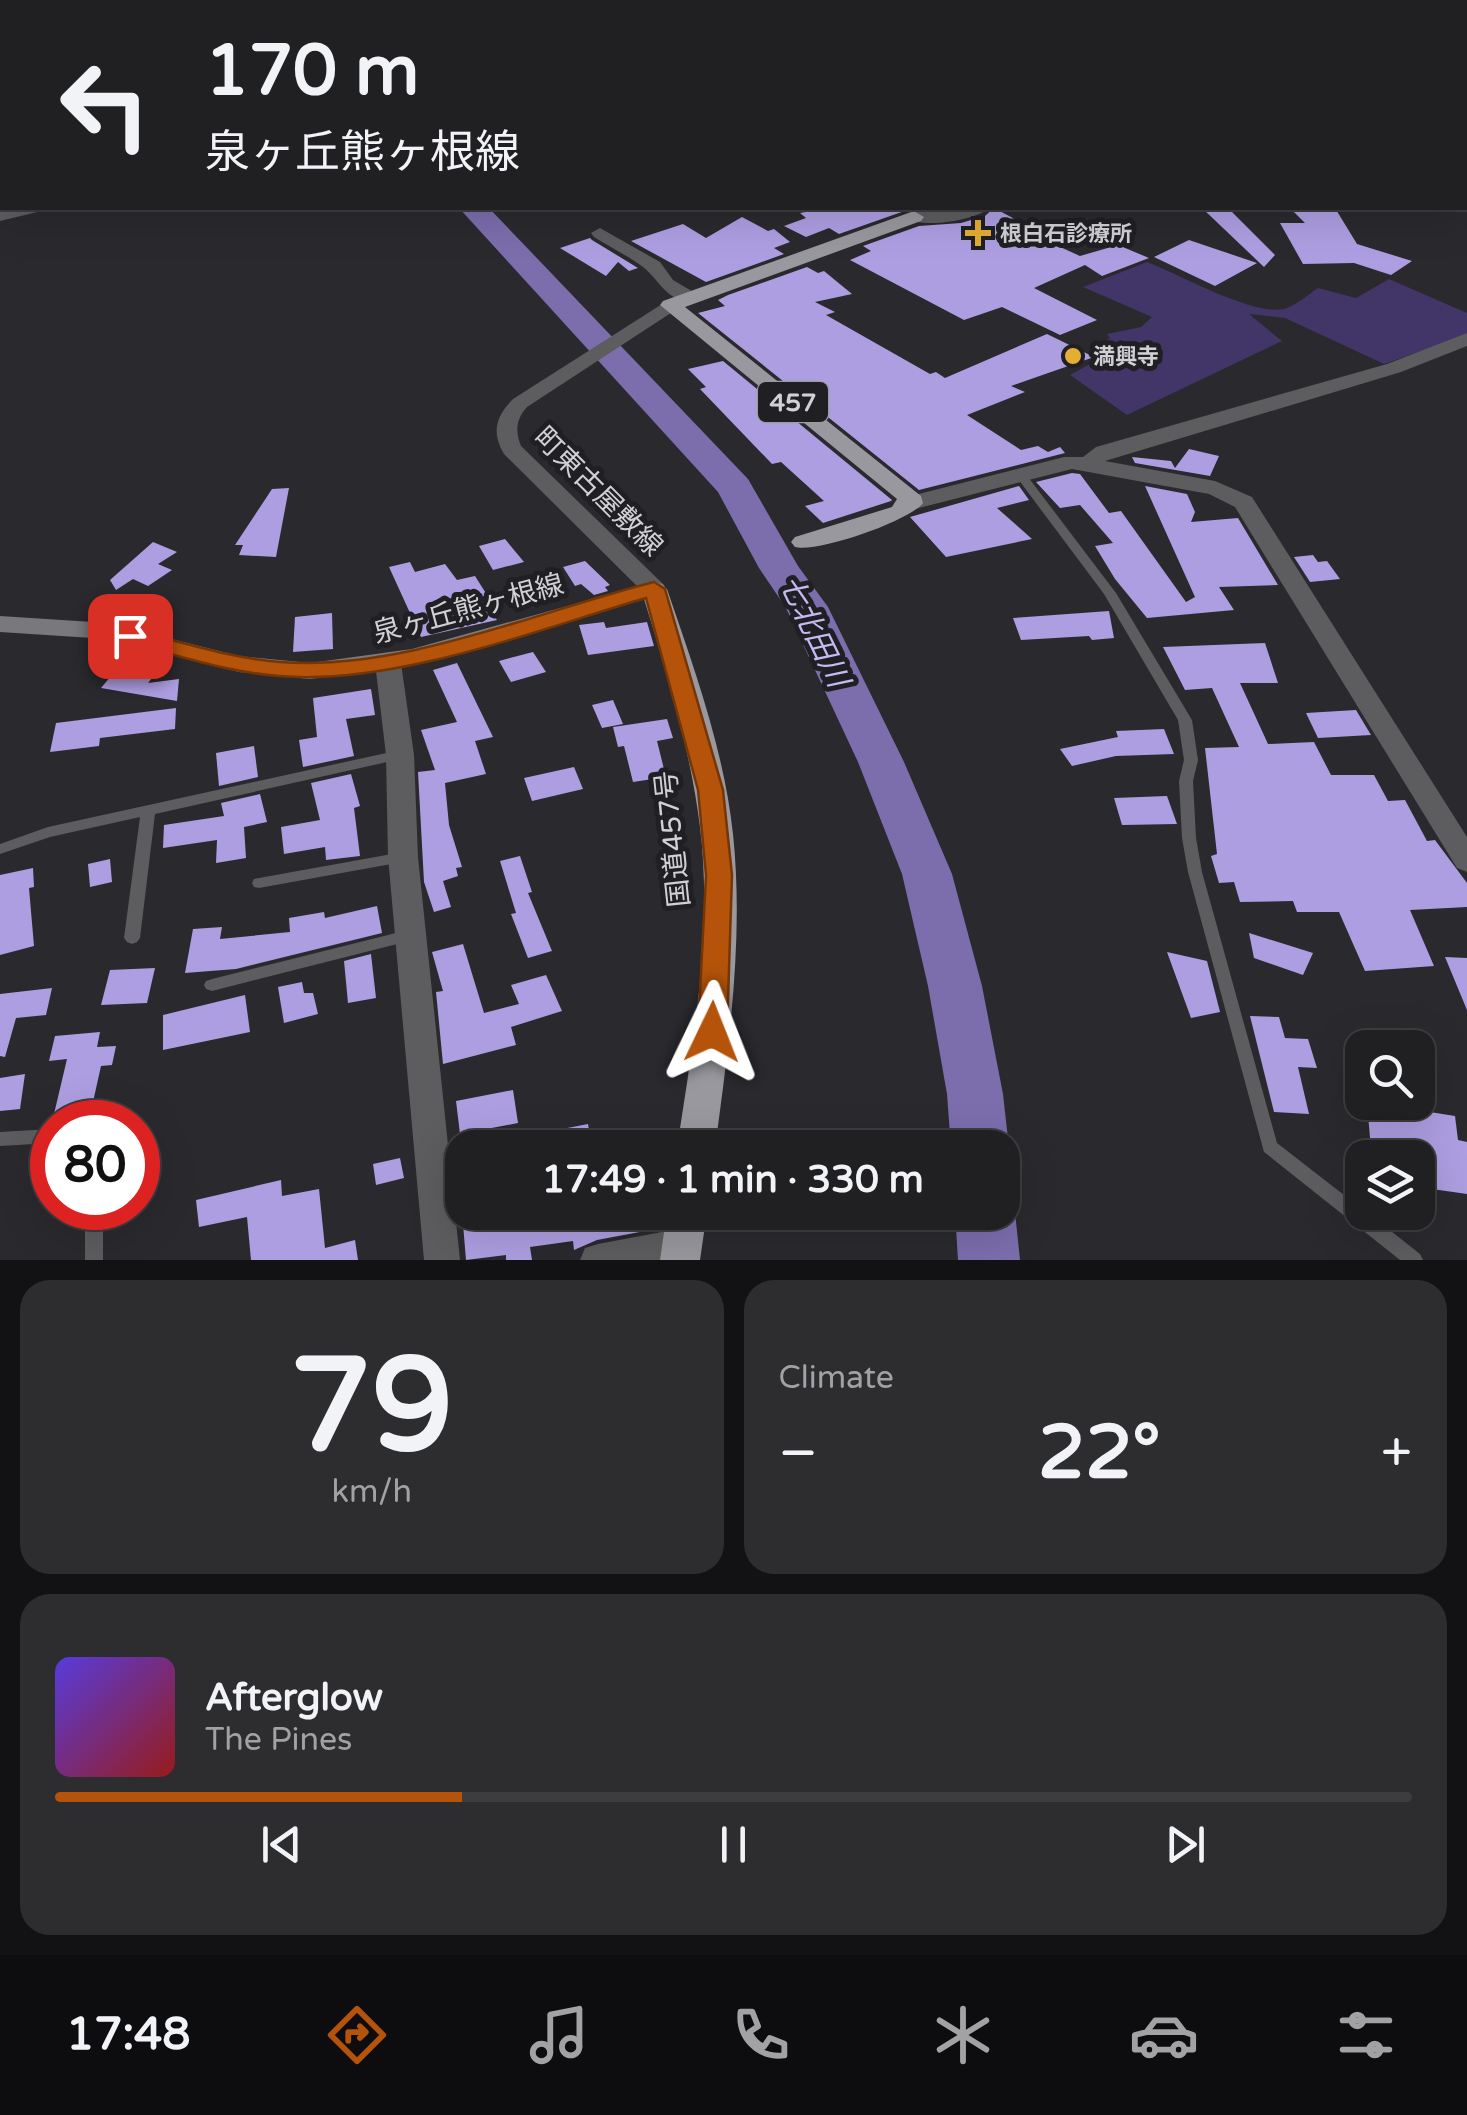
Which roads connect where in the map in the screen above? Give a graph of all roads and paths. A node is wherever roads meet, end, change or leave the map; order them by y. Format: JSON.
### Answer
{"nodes":[{"id":1,"x":34,"y":210,"type":"edge"},
{"id":2,"x":973,"y":210,"type":"edge"},
{"id":3,"x":905,"y":212,"type":"edge"},
{"id":4,"x":0,"y":216,"type":"edge"},
{"id":5,"x":600,"y":233,"type":"dead end"},
{"id":6,"x":679,"y":301,"type":"junction"},
{"id":7,"x":1467,"y":340,"type":"edge"},
{"id":8,"x":1089,"y":463,"type":"junction"},
{"id":9,"x":1022,"y":475,"type":"junction"},
{"id":10,"x":912,"y":503,"type":"junction"},
{"id":11,"x":804,"y":542,"type":"dead end"},
{"id":12,"x":654,"y":589,"type":"junction"},
{"id":13,"x":0,"y":624,"type":"edge"},
{"id":14,"x":388,"y":663,"type":"junction"},
{"id":15,"x":400,"y":755,"type":"junction"},
{"id":16,"x":148,"y":810,"type":"junction"},
{"id":17,"x":0,"y":850,"type":"edge"},
{"id":18,"x":403,"y":857,"type":"junction"},
{"id":19,"x":1467,"y":860,"type":"edge"},
{"id":20,"x":259,"y":883,"type":"dead end"},
{"id":21,"x":414,"y":934,"type":"junction"},
{"id":22,"x":132,"y":938,"type":"dead end"},
{"id":23,"x":212,"y":985,"type":"dead end"},
{"id":24,"x":698,"y":1130,"type":"edge"},
{"id":25,"x":30,"y":1137,"type":"edge"},
{"id":26,"x":0,"y":1139,"type":"edge"},
{"id":27,"x":94,"y":1230,"type":"edge"},
{"id":28,"x":683,"y":1239,"type":"edge"},
{"id":29,"x":94,"y":1260,"type":"edge"},
{"id":30,"x":442,"y":1260,"type":"edge"},
{"id":31,"x":598,"y":1260,"type":"edge"},
{"id":32,"x":1414,"y":1260,"type":"edge"}],
"edges":[{"from":1,"to":4,"type":"street"},
{"from":2,"to":3,"type":"street"},
{"from":3,"to":6,"type":"highway"},
{"from":5,"to":6,"type":"street"},
{"from":6,"to":10,"type":"highway","number":"457"},
{"from":6,"to":12,"type":"street","name":"町東古屋敷線"},
{"from":7,"to":8,"type":"street"},
{"from":8,"to":9,"type":"street"},
{"from":8,"to":19,"type":"street"},
{"from":9,"to":10,"type":"street"},
{"from":9,"to":32,"type":"lane"},
{"from":10,"to":11,"type":"highway"},
{"from":12,"to":14,"type":"main road","name":"泉ヶ丘熊ヶ根線"},
{"from":12,"to":24,"type":"highway","name":"国道457号"},
{"from":13,"to":14,"type":"main road","name":"泉ヶ丘熊ヶ根線"},
{"from":14,"to":15,"type":"street"},
{"from":15,"to":16,"type":"lane"},
{"from":15,"to":18,"type":"street"},
{"from":16,"to":17,"type":"lane"},
{"from":16,"to":22,"type":"lane"},
{"from":18,"to":20,"type":"lane"},
{"from":18,"to":21,"type":"street"},
{"from":21,"to":23,"type":"lane"},
{"from":21,"to":30,"type":"street"},
{"from":25,"to":26,"type":"lane"},
{"from":27,"to":29,"type":"lane"},
{"from":28,"to":31,"type":"street"}]}
